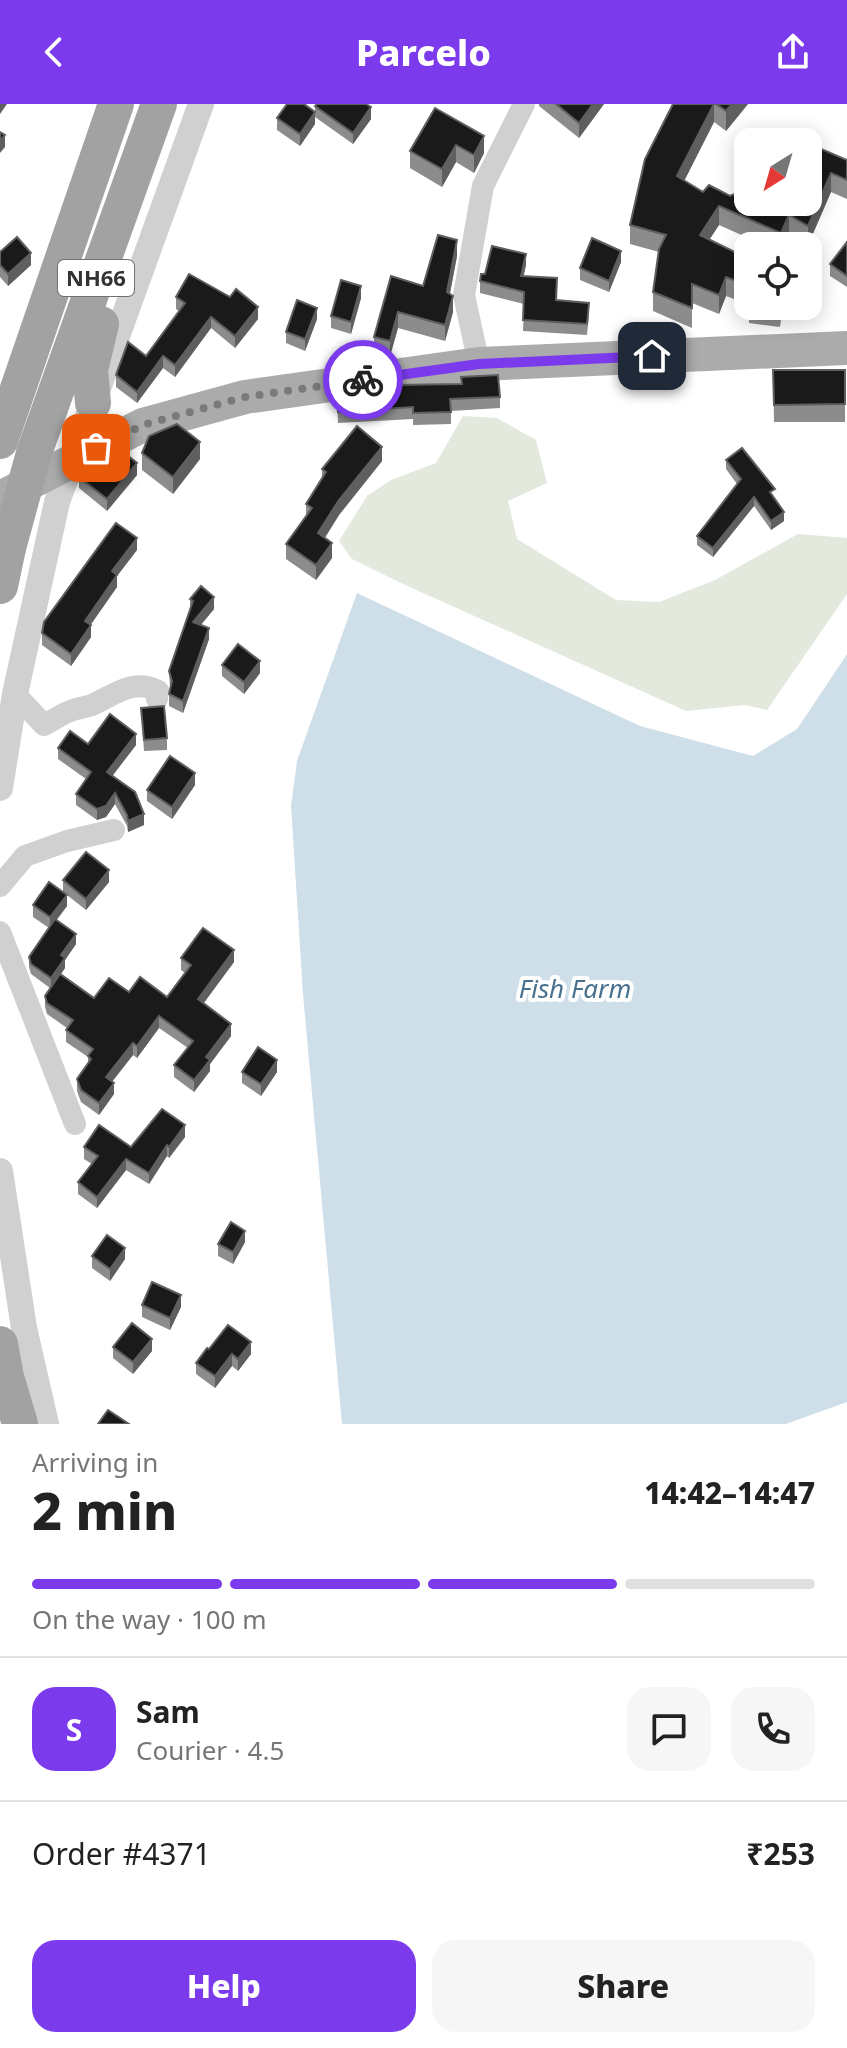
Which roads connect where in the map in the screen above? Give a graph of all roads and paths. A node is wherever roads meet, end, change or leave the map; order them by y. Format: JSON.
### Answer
{"nodes":[{"id":1,"x":100,"y":104,"type":"edge"},
{"id":2,"x":116,"y":104,"type":"edge"},
{"id":3,"x":159,"y":104,"type":"edge"},
{"id":4,"x":201,"y":104,"type":"edge"},
{"id":5,"x":524,"y":104,"type":"edge"},
{"id":6,"x":114,"y":228,"type":"junction"},
{"id":7,"x":49,"y":297,"type":"junction"},
{"id":8,"x":847,"y":348,"type":"edge"},
{"id":9,"x":479,"y":364,"type":"junction"},
{"id":10,"x":0,"y":388,"type":"edge"},
{"id":11,"x":93,"y":403,"type":"junction"},
{"id":12,"x":0,"y":441,"type":"edge"},
{"id":13,"x":72,"y":460,"type":"junction"},
{"id":14,"x":0,"y":498,"type":"edge"},
{"id":15,"x":0,"y":586,"type":"edge"},
{"id":16,"x":15,"y":694,"type":"junction"},
{"id":17,"x":157,"y":699,"type":"dead end"},
{"id":18,"x":0,"y":788,"type":"edge"},
{"id":19,"x":114,"y":830,"type":"dead end"},
{"id":20,"x":0,"y":886,"type":"edge"},
{"id":21,"x":0,"y":932,"type":"edge"},
{"id":22,"x":75,"y":1124,"type":"dead end"},
{"id":23,"x":0,"y":1171,"type":"edge"},
{"id":24,"x":0,"y":1344,"type":"edge"},
{"id":25,"x":20,"y":1424,"type":"edge"},
{"id":26,"x":46,"y":1424,"type":"edge"}],
"edges":[{"from":1,"to":10,"type":"street"},
{"from":2,"to":7,"type":"highway","number":"NH66"},
{"from":3,"to":6,"type":"highway","number":"NH66"},
{"from":4,"to":11,"type":"street"},
{"from":5,"to":9,"type":"street"},
{"from":6,"to":11,"type":"highway"},
{"from":6,"to":15,"type":"highway","number":"NH66","bridge":true},
{"from":7,"to":10,"type":"highway"},
{"from":7,"to":12,"type":"highway","number":"NH66"},
{"from":8,"to":9,"type":"main road"},
{"from":9,"to":13,"type":"main road"},
{"from":11,"to":13,"type":"street"},
{"from":13,"to":14,"type":"main road"},
{"from":13,"to":16,"type":"street"},
{"from":16,"to":17,"type":"street"},
{"from":16,"to":18,"type":"street"},
{"from":19,"to":20,"type":"street"},
{"from":21,"to":22,"type":"street"},
{"from":23,"to":26,"type":"street"},
{"from":24,"to":25,"type":"highway"}]}
